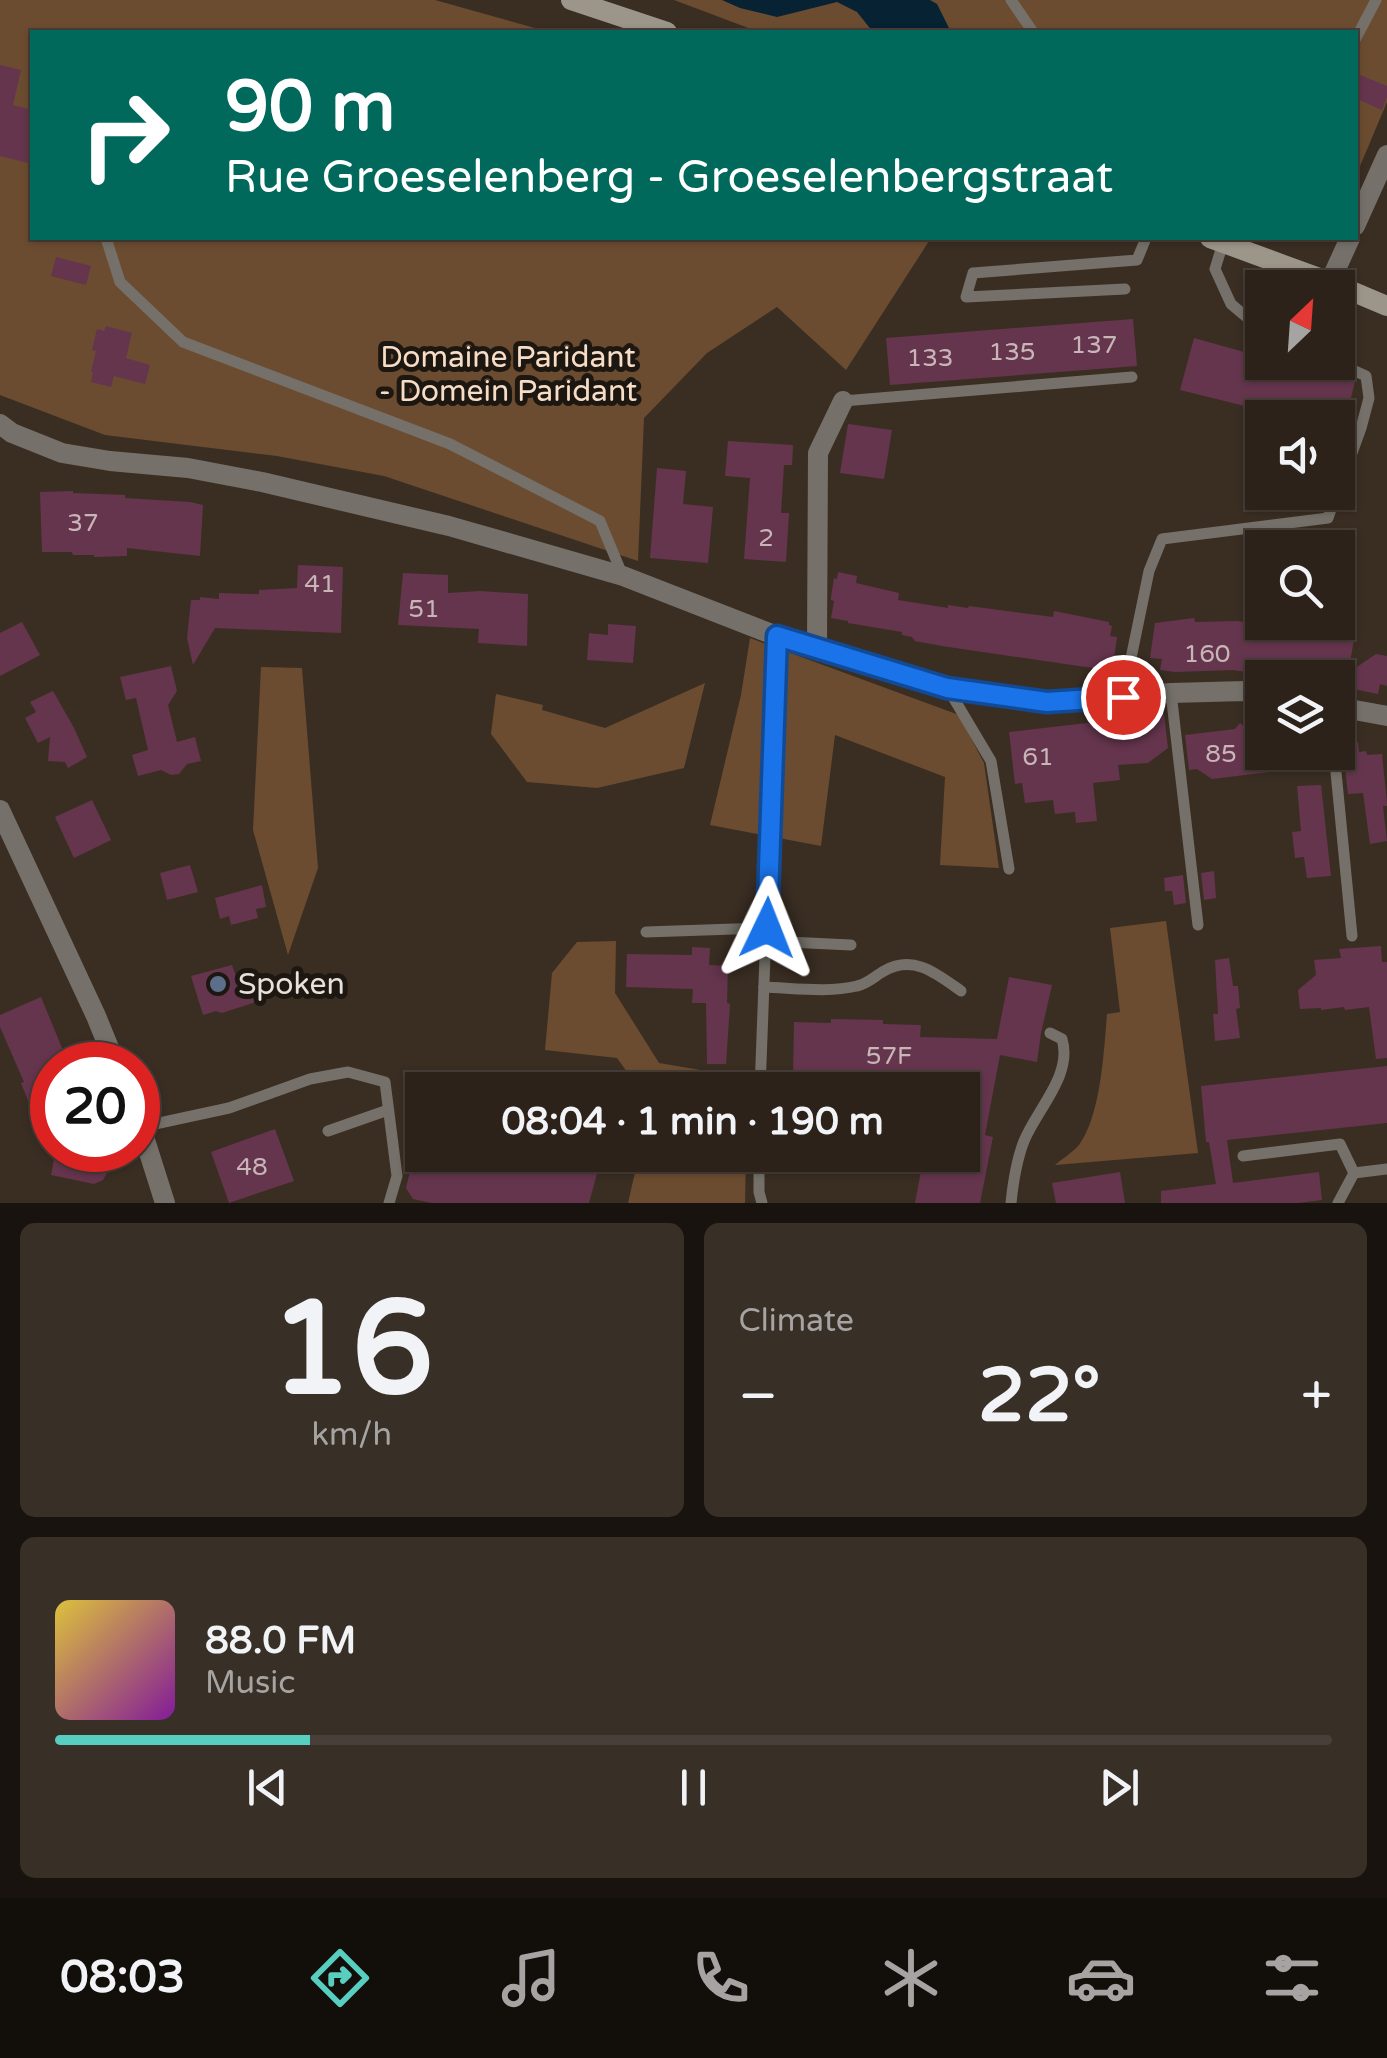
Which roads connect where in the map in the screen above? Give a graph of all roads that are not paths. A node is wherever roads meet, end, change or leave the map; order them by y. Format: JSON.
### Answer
{"nodes":[{"id":1,"x":571,"y":0,"type":"edge"},
{"id":2,"x":1011,"y":0,"type":"edge"},
{"id":3,"x":1024,"y":0,"type":"edge"},
{"id":4,"x":1376,"y":0,"type":"edge"},
{"id":5,"x":1021,"y":14,"type":"junction"},
{"id":6,"x":662,"y":30,"type":"edge"},
{"id":7,"x":1032,"y":30,"type":"edge"},
{"id":8,"x":1358,"y":34,"type":"edge"},
{"id":9,"x":1387,"y":155,"type":"edge"},
{"id":10,"x":1358,"y":219,"type":"edge"},
{"id":11,"x":107,"y":240,"type":"edge"},
{"id":12,"x":1145,"y":240,"type":"edge"},
{"id":13,"x":1217,"y":240,"type":"edge"},
{"id":14,"x":1349,"y":240,"type":"edge"},
{"id":15,"x":1298,"y":270,"type":"edge"},
{"id":16,"x":1335,"y":270,"type":"edge"},
{"id":17,"x":1125,"y":289,"type":"dead end"},
{"id":18,"x":1355,"y":293,"type":"edge"},
{"id":19,"x":1387,"y":306,"type":"edge"},
{"id":20,"x":1245,"y":316,"type":"edge"},
{"id":21,"x":1355,"y":371,"type":"edge"},
{"id":22,"x":1132,"y":376,"type":"dead end"},
{"id":23,"x":843,"y":401,"type":"joint"},
{"id":24,"x":0,"y":424,"type":"edge"},
{"id":25,"x":1355,"y":444,"type":"edge"},
{"id":26,"x":1331,"y":510,"type":"edge"},
{"id":27,"x":622,"y":576,"type":"junction"},
{"id":28,"x":777,"y":636,"type":"junction"},
{"id":29,"x":817,"y":648,"type":"junction"},
{"id":30,"x":947,"y":688,"type":"junction"},
{"id":31,"x":1245,"y":691,"type":"edge"},
{"id":32,"x":1171,"y":693,"type":"junction"},
{"id":33,"x":1123,"y":697,"type":"junction"},
{"id":34,"x":1355,"y":709,"type":"edge"},
{"id":35,"x":1387,"y":716,"type":"edge"},
{"id":36,"x":1336,"y":770,"type":"edge"},
{"id":37,"x":0,"y":810,"type":"edge"},
{"id":38,"x":1010,"y":869,"type":"dead end"},
{"id":39,"x":1198,"y":925,"type":"dead end"},
{"id":40,"x":646,"y":932,"type":"dead end"},
{"id":41,"x":766,"y":934,"type":"junction"},
{"id":42,"x":1352,"y":936,"type":"dead end"},
{"id":43,"x":851,"y":944,"type":"dead end"},
{"id":44,"x":764,"y":987,"type":"junction"},
{"id":45,"x":961,"y":992,"type":"dead end"},
{"id":46,"x":1050,"y":1033,"type":"dead end"},
{"id":47,"x":107,"y":1042,"type":"edge"},
{"id":48,"x":761,"y":1072,"type":"edge"},
{"id":49,"x":388,"y":1110,"type":"junction"},
{"id":50,"x":160,"y":1120,"type":"edge"},
{"id":51,"x":328,"y":1132,"type":"dead end"},
{"id":52,"x":1243,"y":1156,"type":"dead end"},
{"id":53,"x":1387,"y":1169,"type":"edge"},
{"id":54,"x":155,"y":1172,"type":"edge"},
{"id":55,"x":759,"y":1172,"type":"edge"},
{"id":56,"x":1354,"y":1173,"type":"junction"},
{"id":57,"x":165,"y":1203,"type":"edge"},
{"id":58,"x":388,"y":1203,"type":"edge"},
{"id":59,"x":762,"y":1203,"type":"edge"},
{"id":60,"x":1011,"y":1203,"type":"edge"},
{"id":61,"x":1338,"y":1203,"type":"edge"}],
"edges":[{"from":1,"to":6,"type":"main road"},
{"from":2,"to":5,"type":"lane"},
{"from":3,"to":5,"type":"lane"},
{"from":4,"to":8,"type":"lane"},
{"from":5,"to":7,"type":"lane"},
{"from":9,"to":10,"type":"street"},
{"from":11,"to":27,"type":"lane"},
{"from":12,"to":17,"type":"lane"},
{"from":13,"to":15,"type":"main road"},
{"from":13,"to":20,"type":"lane"},
{"from":14,"to":16,"type":"street"},
{"from":18,"to":19,"type":"main road"},
{"from":21,"to":25,"type":"lane"},
{"from":22,"to":23,"type":"lane"},
{"from":23,"to":29,"type":"street"},
{"from":24,"to":27,"type":"street"},
{"from":26,"to":33,"type":"lane"},
{"from":27,"to":28,"type":"street"},
{"from":28,"to":29,"type":"street"},
{"from":28,"to":41,"type":"lane"},
{"from":29,"to":30,"type":"street"},
{"from":30,"to":33,"type":"street"},
{"from":30,"to":38,"type":"lane"},
{"from":31,"to":32,"type":"street"},
{"from":32,"to":33,"type":"street"},
{"from":32,"to":39,"type":"lane"},
{"from":34,"to":35,"type":"street"},
{"from":36,"to":42,"type":"lane"},
{"from":37,"to":47,"type":"street"},
{"from":40,"to":41,"type":"lane"},
{"from":41,"to":43,"type":"lane"},
{"from":41,"to":44,"type":"lane"},
{"from":44,"to":45,"type":"lane"},
{"from":44,"to":48,"type":"lane"},
{"from":46,"to":60,"type":"lane"},
{"from":49,"to":50,"type":"lane"},
{"from":49,"to":51,"type":"lane"},
{"from":49,"to":58,"type":"lane"},
{"from":52,"to":56,"type":"lane"},
{"from":53,"to":56,"type":"lane"},
{"from":54,"to":57,"type":"street"},
{"from":55,"to":59,"type":"lane"},
{"from":56,"to":61,"type":"lane"}]}
